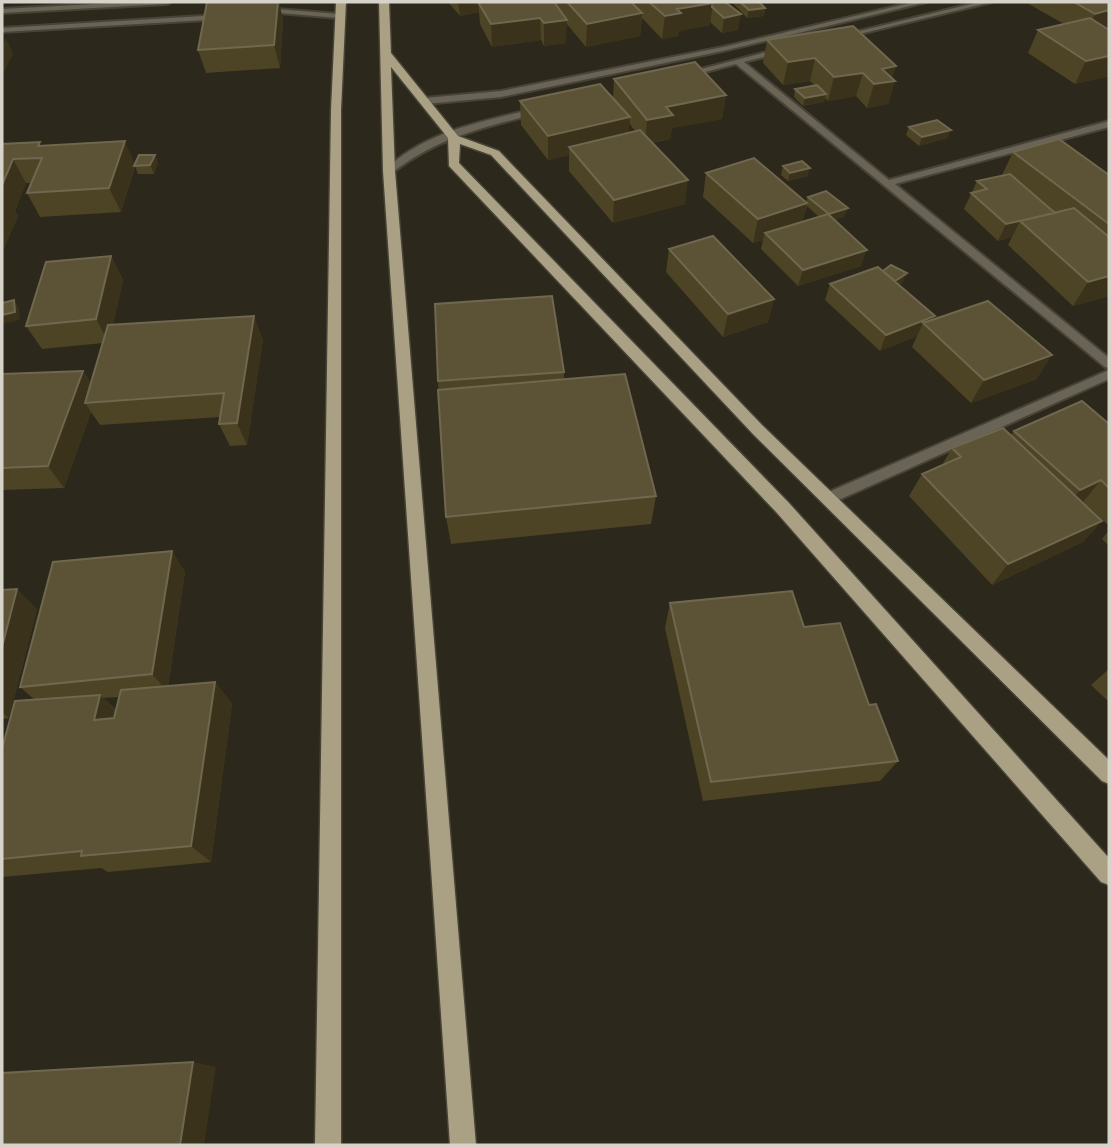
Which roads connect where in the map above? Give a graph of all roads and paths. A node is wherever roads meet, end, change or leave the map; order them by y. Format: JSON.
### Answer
{"nodes":[{"id":1,"x":167,"y":2,"type":"edge"},
{"id":2,"x":341,"y":2,"type":"edge"},
{"id":3,"x":384,"y":2,"type":"edge"},
{"id":4,"x":923,"y":2,"type":"edge"},
{"id":5,"x":988,"y":2,"type":"edge"},
{"id":6,"x":273,"y":10,"type":"edge"},
{"id":7,"x":2,"y":11,"type":"edge"},
{"id":8,"x":229,"y":16,"type":"edge"},
{"id":9,"x":340,"y":16,"type":"junction"},
{"id":10,"x":2,"y":30,"type":"edge"},
{"id":11,"x":830,"y":39,"type":"edge"},
{"id":12,"x":791,"y":48,"type":"edge"},
{"id":13,"x":385,"y":53,"type":"junction"},
{"id":14,"x":738,"y":61,"type":"junction"},
{"id":15,"x":673,"y":77,"type":"edge"},
{"id":16,"x":425,"y":101,"type":"junction"},
{"id":17,"x":542,"y":110,"type":"edge"},
{"id":18,"x":1109,"y":124,"type":"edge"},
{"id":19,"x":452,"y":135,"type":"junction"},
{"id":20,"x":389,"y":171,"type":"junction"},
{"id":21,"x":888,"y":183,"type":"junction"},
{"id":22,"x":1104,"y":352,"type":"edge"},
{"id":23,"x":1109,"y":364,"type":"edge"},
{"id":24,"x":1109,"y":374,"type":"edge"},
{"id":25,"x":829,"y":498,"type":"junction"},
{"id":26,"x":1109,"y":774,"type":"edge"},
{"id":27,"x":1109,"y":874,"type":"edge"},
{"id":28,"x":328,"y":1145,"type":"edge"},
{"id":29,"x":463,"y":1145,"type":"edge"}],
"edges":[{"from":1,"to":7,"type":"street"},
{"from":2,"to":9,"type":"main road"},
{"from":3,"to":13,"type":"main road"},
{"from":4,"to":16,"type":"street"},
{"from":5,"to":11,"type":"street"},
{"from":6,"to":9,"type":"street"},
{"from":8,"to":10,"type":"street"},
{"from":9,"to":28,"type":"main road"},
{"from":12,"to":14,"type":"street"},
{"from":13,"to":16,"type":"main road"},
{"from":13,"to":20,"type":"main road"},
{"from":14,"to":15,"type":"street"},
{"from":14,"to":21,"type":"street"},
{"from":16,"to":19,"type":"main road"},
{"from":17,"to":19,"type":"street"},
{"from":18,"to":21,"type":"street"},
{"from":19,"to":20,"type":"street"},
{"from":19,"to":25,"type":"main road"},
{"from":19,"to":27,"type":"main road"},
{"from":20,"to":29,"type":"main road"},
{"from":21,"to":22,"type":"street"},
{"from":22,"to":23,"type":"street"},
{"from":24,"to":25,"type":"street"},
{"from":25,"to":26,"type":"main road"}]}
